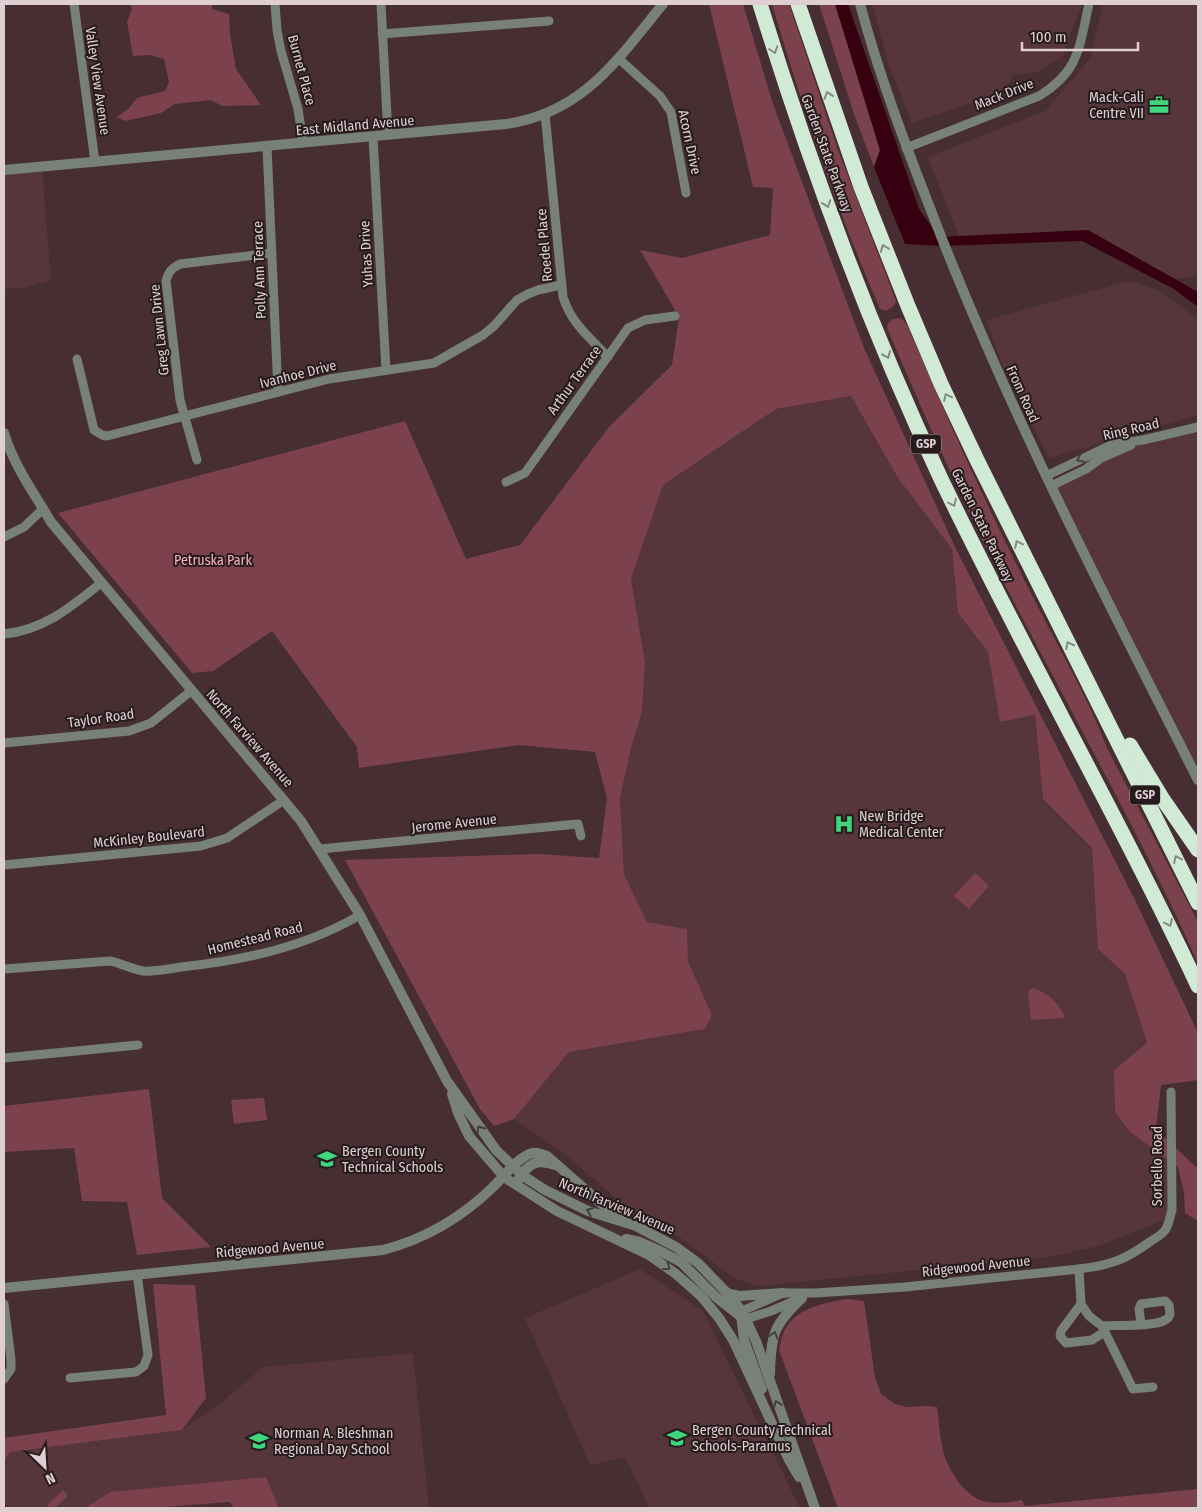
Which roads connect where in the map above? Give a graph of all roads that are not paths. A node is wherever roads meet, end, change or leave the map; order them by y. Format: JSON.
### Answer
{"nodes":[{"id":1,"x":74,"y":4,"type":"edge"},
{"id":2,"x":275,"y":4,"type":"edge"},
{"id":3,"x":381,"y":4,"type":"edge"},
{"id":4,"x":663,"y":4,"type":"edge"},
{"id":5,"x":760,"y":4,"type":"edge"},
{"id":6,"x":798,"y":4,"type":"edge"},
{"id":7,"x":860,"y":4,"type":"edge"},
{"id":8,"x":1089,"y":4,"type":"edge"},
{"id":9,"x":549,"y":21,"type":"dead end"},
{"id":10,"x":382,"y":34,"type":"junction"},
{"id":11,"x":618,"y":58,"type":"junction"},
{"id":12,"x":545,"y":114,"type":"junction"},
{"id":13,"x":388,"y":135,"type":"junction"},
{"id":14,"x":373,"y":137,"type":"junction"},
{"id":15,"x":303,"y":143,"type":"junction"},
{"id":16,"x":267,"y":146,"type":"junction"},
{"id":17,"x":906,"y":148,"type":"junction"},
{"id":18,"x":95,"y":162,"type":"junction"},
{"id":19,"x":4,"y":170,"type":"edge"},
{"id":20,"x":686,"y":194,"type":"dead end"},
{"id":21,"x":272,"y":253,"type":"junction"},
{"id":22,"x":561,"y":285,"type":"junction"},
{"id":23,"x":676,"y":316,"type":"dead end"},
{"id":24,"x":608,"y":357,"type":"junction"},
{"id":25,"x":77,"y":359,"type":"dead end"},
{"id":26,"x":386,"y":370,"type":"junction"},
{"id":27,"x":278,"y":392,"type":"junction"},
{"id":28,"x":184,"y":417,"type":"junction"},
{"id":29,"x":1198,"y":427,"type":"edge"},
{"id":30,"x":4,"y":433,"type":"edge"},
{"id":31,"x":1143,"y":440,"type":"junction"},
{"id":32,"x":197,"y":460,"type":"dead end"},
{"id":33,"x":1046,"y":476,"type":"junction"},
{"id":34,"x":506,"y":482,"type":"dead end"},
{"id":35,"x":1051,"y":486,"type":"junction"},
{"id":36,"x":43,"y":509,"type":"junction"},
{"id":37,"x":4,"y":537,"type":"edge"},
{"id":38,"x":101,"y":583,"type":"junction"},
{"id":39,"x":4,"y":634,"type":"edge"},
{"id":40,"x":1091,"y":688,"type":"junction"},
{"id":41,"x":191,"y":691,"type":"junction"},
{"id":42,"x":4,"y":743,"type":"edge"},
{"id":43,"x":1198,"y":780,"type":"edge"},
{"id":44,"x":284,"y":800,"type":"junction"},
{"id":45,"x":581,"y":836,"type":"dead end"},
{"id":46,"x":320,"y":849,"type":"junction"},
{"id":47,"x":1198,"y":850,"type":"edge"},
{"id":48,"x":4,"y":865,"type":"edge"},
{"id":49,"x":1198,"y":902,"type":"edge"},
{"id":50,"x":360,"y":915,"type":"junction"},
{"id":51,"x":1183,"y":954,"type":"junction"},
{"id":52,"x":4,"y":969,"type":"edge"},
{"id":53,"x":1198,"y":986,"type":"edge"},
{"id":54,"x":1198,"y":996,"type":"edge"},
{"id":55,"x":138,"y":1045,"type":"dead end"},
{"id":56,"x":4,"y":1058,"type":"edge"},
{"id":57,"x":447,"y":1081,"type":"junction"},
{"id":58,"x":1171,"y":1092,"type":"dead end"},
{"id":59,"x":512,"y":1166,"type":"junction"},
{"id":60,"x":558,"y":1167,"type":"junction"},
{"id":61,"x":522,"y":1175,"type":"junction"},
{"id":62,"x":504,"y":1177,"type":"junction"},
{"id":63,"x":516,"y":1185,"type":"junction"},
{"id":64,"x":636,"y":1226,"type":"junction"},
{"id":65,"x":609,"y":1235,"type":"junction"},
{"id":66,"x":1135,"y":1253,"type":"joint"},
{"id":67,"x":1079,"y":1269,"type":"junction"},
{"id":68,"x":137,"y":1274,"type":"junction"},
{"id":69,"x":4,"y":1288,"type":"edge"},
{"id":70,"x":783,"y":1292,"type":"junction"},
{"id":71,"x":727,"y":1293,"type":"junction"},
{"id":72,"x":816,"y":1293,"type":"junction"},
{"id":73,"x":802,"y":1298,"type":"junction"},
{"id":74,"x":4,"y":1304,"type":"edge"},
{"id":75,"x":1081,"y":1304,"type":"junction"},
{"id":76,"x":743,"y":1315,"type":"junction"},
{"id":77,"x":1140,"y":1324,"type":"dead end"},
{"id":78,"x":1103,"y":1329,"type":"junction"},
{"id":79,"x":70,"y":1378,"type":"dead end"},
{"id":80,"x":4,"y":1379,"type":"edge"},
{"id":81,"x":770,"y":1382,"type":"junction"},
{"id":82,"x":1153,"y":1387,"type":"dead end"},
{"id":83,"x":789,"y":1460,"type":"junction"},
{"id":84,"x":814,"y":1504,"type":"edge"}],
"edges":[{"from":1,"to":18,"type":"street","name":"Valley View Avenue"},
{"from":2,"to":15,"type":"street","name":"Burnet Place"},
{"from":3,"to":10,"type":"street"},
{"from":4,"to":11,"type":"street","name":"East Midland Avenue"},
{"from":5,"to":51,"type":"highway","name":"Garden State Parkway","number":"GSP","one_way":true},
{"from":40,"to":6,"type":"highway","name":"Garden State Parkway","number":"GSP","one_way":true},
{"from":7,"to":17,"type":"street","name":"From Road"},
{"from":8,"to":17,"type":"street","name":"Mack Drive"},
{"from":9,"to":10,"type":"street"},
{"from":10,"to":13,"type":"street"},
{"from":11,"to":12,"type":"street","name":"East Midland Avenue"},
{"from":11,"to":20,"type":"street","name":"Acorn Drive"},
{"from":12,"to":13,"type":"street","name":"East Midland Avenue"},
{"from":12,"to":22,"type":"street","name":"Roedel Place"},
{"from":13,"to":14,"type":"street","name":"East Midland Avenue"},
{"from":14,"to":15,"type":"street","name":"East Midland Avenue"},
{"from":14,"to":26,"type":"street","name":"Yuhas Drive"},
{"from":15,"to":16,"type":"street","name":"East Midland Avenue"},
{"from":16,"to":18,"type":"street","name":"East Midland Avenue"},
{"from":16,"to":21,"type":"street","name":"Polly Ann Terrace"},
{"from":17,"to":33,"type":"street","name":"From Road"},
{"from":18,"to":19,"type":"street","name":"East Midland Avenue"},
{"from":21,"to":27,"type":"street","name":"Polly Ann Terrace"},
{"from":21,"to":28,"type":"street","name":"Greg Lawn Drive"},
{"from":22,"to":24,"type":"street","name":"Roedel Place"},
{"from":22,"to":26,"type":"street","name":"Ivanhoe Drive"},
{"from":23,"to":24,"type":"street","name":"Arthur Terrace"},
{"from":24,"to":34,"type":"street","name":"Arthur Terrace"},
{"from":25,"to":28,"type":"street","name":"Ivanhoe Drive"},
{"from":26,"to":27,"type":"street","name":"Ivanhoe Drive"},
{"from":27,"to":28,"type":"street","name":"Ivanhoe Drive"},
{"from":28,"to":32,"type":"street","name":"Greg Lawn Drive"},
{"from":29,"to":31,"type":"street","name":"Ring Road"},
{"from":30,"to":36,"type":"street","name":"North Farview Avenue"},
{"from":31,"to":33,"type":"street","name":"Ring Road","one_way":true},
{"from":31,"to":35,"type":"street"},
{"from":33,"to":35,"type":"street","name":"From Road"},
{"from":35,"to":43,"type":"street","name":"From Road"},
{"from":36,"to":37,"type":"street"},
{"from":36,"to":38,"type":"street","name":"North Farview Avenue"},
{"from":38,"to":39,"type":"street"},
{"from":38,"to":41,"type":"street","name":"North Farview Avenue"},
{"from":40,"to":47,"type":"highway"},
{"from":49,"to":40,"type":"highway","name":"Garden State Parkway","number":"GSP","one_way":true},
{"from":41,"to":42,"type":"street","name":"Taylor Road"},
{"from":41,"to":44,"type":"street","name":"North Farview Avenue"},
{"from":44,"to":46,"type":"street","name":"North Farview Avenue"},
{"from":44,"to":48,"type":"street","name":"McKinley Boulevard"},
{"from":45,"to":46,"type":"street","name":"Jerome Avenue"},
{"from":46,"to":50,"type":"street","name":"North Farview Avenue"},
{"from":50,"to":52,"type":"street","name":"Homestead Road"},
{"from":50,"to":57,"type":"street","name":"North Farview Avenue"},
{"from":51,"to":53,"type":"highway","name":"Garden State Parkway","number":"GSP"},
{"from":51,"to":54,"type":"highway"},
{"from":55,"to":56,"type":"street"},
{"from":59,"to":57,"type":"street","name":"North Farview Avenue","one_way":true},
{"from":57,"to":62,"type":"street","name":"North Farview Avenue"},
{"from":58,"to":66,"type":"street","name":"Sorbello Road"},
{"from":59,"to":60,"type":"street"},
{"from":59,"to":61,"type":"street","name":"North Farview Avenue"},
{"from":59,"to":62,"type":"street","name":"Ridgewood Avenue"},
{"from":60,"to":61,"type":"street"},
{"from":60,"to":64,"type":"street"},
{"from":61,"to":63,"type":"street"},
{"from":64,"to":61,"type":"street","name":"North Farview Avenue","one_way":true},
{"from":62,"to":63,"type":"street","name":"North Farview Avenue"},
{"from":62,"to":68,"type":"street","name":"Ridgewood Avenue"},
{"from":63,"to":65,"type":"street","name":"North Farview Avenue"},
{"from":64,"to":71,"type":"street","name":"North Farview Avenue"},
{"from":65,"to":76,"type":"street"},
{"from":65,"to":83,"type":"street","name":"North Farview Avenue","one_way":true},
{"from":66,"to":67,"type":"street","name":"Ridgewood Avenue"},
{"from":67,"to":72,"type":"street","name":"Ridgewood Avenue"},
{"from":67,"to":75,"type":"street"},
{"from":68,"to":69,"type":"street","name":"Ridgewood Avenue"},
{"from":68,"to":79,"type":"street"},
{"from":70,"to":71,"type":"street"},
{"from":70,"to":72,"type":"street","name":"Ridgewood Avenue"},
{"from":70,"to":76,"type":"street","name":"Ridgewood Avenue"},
{"from":71,"to":76,"type":"street","name":"North Farview Avenue"},
{"from":72,"to":73,"type":"street","name":"Ridgewood Avenue"},
{"from":73,"to":76,"type":"street","name":"Ridgewood Avenue"},
{"from":81,"to":73,"type":"street","one_way":true},
{"from":74,"to":80,"type":"street"},
{"from":75,"to":78,"type":"street"},
{"from":75,"to":78,"type":"street"},
{"from":76,"to":81,"type":"street","name":"North Farview Avenue"},
{"from":76,"to":83,"type":"street"},
{"from":77,"to":78,"type":"street"},
{"from":78,"to":82,"type":"street"},
{"from":84,"to":81,"type":"street","name":"North Farview Avenue","one_way":true},
{"from":83,"to":84,"type":"street","name":"North Farview Avenue"}]}
